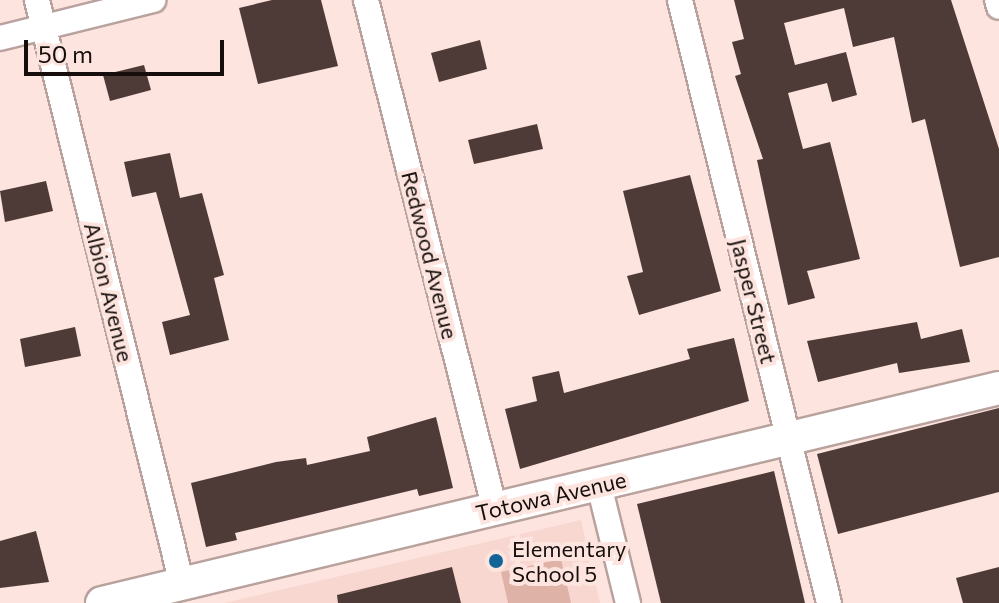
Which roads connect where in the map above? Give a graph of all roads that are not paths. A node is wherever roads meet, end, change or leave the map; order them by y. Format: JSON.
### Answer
{"nodes":[{"id":1,"x":37,"y":0,"type":"edge"},
{"id":2,"x":153,"y":0,"type":"edge"},
{"id":3,"x":366,"y":0,"type":"edge"},
{"id":4,"x":680,"y":0,"type":"edge"},
{"id":5,"x":997,"y":0,"type":"edge"},
{"id":6,"x":999,"y":7,"type":"edge"},
{"id":7,"x":44,"y":27,"type":"junction"},
{"id":8,"x":0,"y":38,"type":"edge"},
{"id":9,"x":999,"y":388,"type":"edge"},
{"id":10,"x":788,"y":439,"type":"junction"},
{"id":11,"x":599,"y":485,"type":"junction"},
{"id":12,"x":495,"y":510,"type":"junction"},
{"id":13,"x":182,"y":584,"type":"junction"},
{"id":14,"x":102,"y":603,"type":"edge"},
{"id":15,"x":628,"y":603,"type":"edge"},
{"id":16,"x":829,"y":603,"type":"edge"}],
"edges":[{"from":1,"to":7,"type":"street","name":"Albion Avenue"},
{"from":2,"to":7,"type":"street"},
{"from":3,"to":12,"type":"street","name":"Redwood Avenue"},
{"from":4,"to":10,"type":"street","name":"Jasper Street"},
{"from":5,"to":6,"type":"street"},
{"from":7,"to":8,"type":"street"},
{"from":7,"to":13,"type":"street","name":"Albion Avenue"},
{"from":9,"to":10,"type":"street","name":"Totowa Avenue"},
{"from":10,"to":11,"type":"street","name":"Totowa Avenue"},
{"from":10,"to":16,"type":"street","name":"Jasper Street"},
{"from":11,"to":12,"type":"street","name":"Totowa Avenue"},
{"from":11,"to":15,"type":"street"},
{"from":12,"to":13,"type":"street","name":"Totowa Avenue"},
{"from":13,"to":14,"type":"street","name":"Totowa Avenue"}]}
